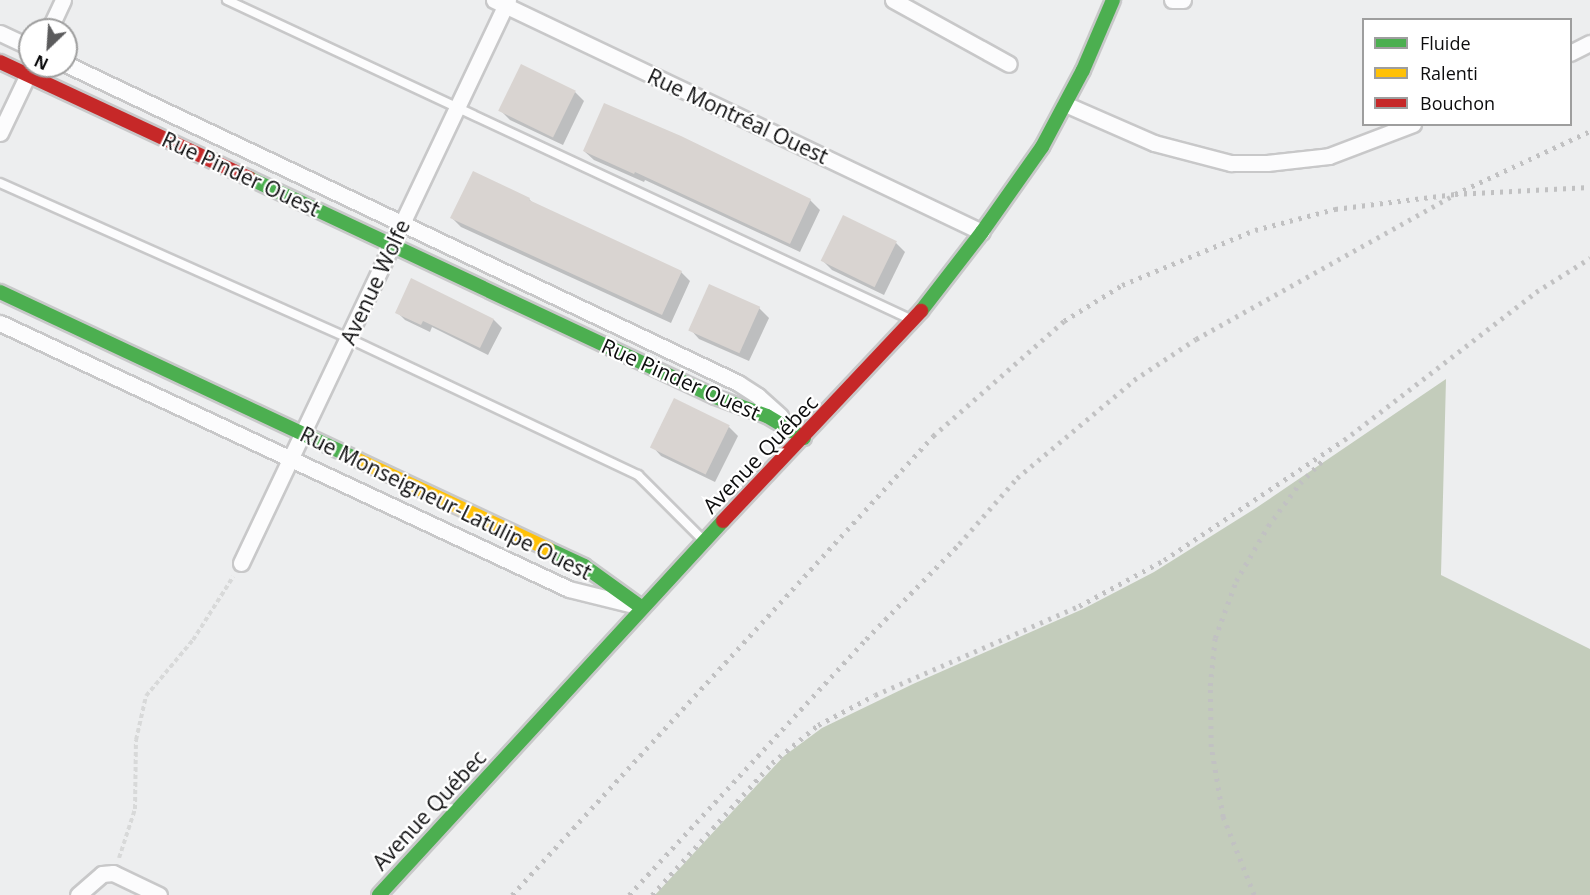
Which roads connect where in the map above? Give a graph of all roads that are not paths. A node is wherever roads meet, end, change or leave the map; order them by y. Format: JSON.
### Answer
{"nodes":[{"id":1,"x":63,"y":0,"type":"edge"},
{"id":2,"x":227,"y":0,"type":"edge"},
{"id":3,"x":893,"y":0,"type":"edge"},
{"id":4,"x":1113,"y":0,"type":"edge"},
{"id":5,"x":1172,"y":0,"type":"edge"},
{"id":6,"x":1183,"y":0,"type":"edge"},
{"id":7,"x":503,"y":2,"type":"edge"},
{"id":8,"x":55,"y":18,"type":"edge"},
{"id":9,"x":0,"y":33,"type":"edge"},
{"id":10,"x":18,"y":41,"type":"edge"},
{"id":11,"x":1590,"y":43,"type":"edge"},
{"id":12,"x":1572,"y":52,"type":"edge"},
{"id":13,"x":0,"y":62,"type":"edge"},
{"id":14,"x":1010,"y":64,"type":"dead end"},
{"id":15,"x":18,"y":67,"type":"edge"},
{"id":16,"x":78,"y":70,"type":"edge"},
{"id":17,"x":26,"y":78,"type":"edge"},
{"id":18,"x":47,"y":78,"type":"edge"},
{"id":19,"x":1065,"y":104,"type":"junction"},
{"id":20,"x":458,"y":106,"type":"junction"},
{"id":21,"x":1408,"y":126,"type":"edge"},
{"id":22,"x":0,"y":133,"type":"edge"},
{"id":23,"x":0,"y":183,"type":"edge"},
{"id":24,"x":402,"y":224,"type":"junction"},
{"id":25,"x":982,"y":232,"type":"junction"},
{"id":26,"x":392,"y":244,"type":"junction"},
{"id":27,"x":0,"y":292,"type":"edge"},
{"id":28,"x":913,"y":321,"type":"junction"},
{"id":29,"x":0,"y":323,"type":"edge"},
{"id":30,"x":348,"y":339,"type":"junction"},
{"id":31,"x":303,"y":435,"type":"junction"},
{"id":32,"x":804,"y":438,"type":"junction"},
{"id":33,"x":292,"y":459,"type":"junction"},
{"id":34,"x":705,"y":542,"type":"junction"},
{"id":35,"x":241,"y":563,"type":"road end"},
{"id":36,"x":641,"y":607,"type":"junction"},
{"id":37,"x":78,"y":895,"type":"edge"},
{"id":38,"x":159,"y":895,"type":"edge"},
{"id":39,"x":379,"y":895,"type":"edge"}],
"edges":[{"from":1,"to":8,"type":"street"},
{"from":2,"to":20,"type":"lane"},
{"from":3,"to":14,"type":"street"},
{"from":4,"to":19,"type":"street","name":"Avenue Québec"},
{"from":5,"to":6,"type":"street"},
{"from":7,"to":20,"type":"street","name":"Avenue Wolfe"},
{"from":7,"to":25,"type":"street","name":"Rue Montréal Ouest"},
{"from":9,"to":10,"type":"street"},
{"from":11,"to":12,"type":"street"},
{"from":13,"to":15,"type":"street","name":"Rue Pinder Ouest"},
{"from":16,"to":24,"type":"street","name":"Rue Pinder Ouest"},
{"from":17,"to":22,"type":"street"},
{"from":18,"to":26,"type":"street","name":"Rue Pinder Ouest"},
{"from":19,"to":21,"type":"street"},
{"from":19,"to":25,"type":"street","name":"Avenue Québec"},
{"from":20,"to":24,"type":"street","name":"Avenue Wolfe"},
{"from":20,"to":28,"type":"lane"},
{"from":23,"to":30,"type":"lane"},
{"from":24,"to":26,"type":"street","name":"Avenue Wolfe"},
{"from":24,"to":32,"type":"street","name":"Rue Pinder Ouest"},
{"from":25,"to":28,"type":"street","name":"Avenue Québec"},
{"from":26,"to":30,"type":"street","name":"Avenue Wolfe"},
{"from":26,"to":32,"type":"street","name":"Rue Pinder Ouest"},
{"from":27,"to":31,"type":"street","name":"Rue Monseigneur-Latulipe Ouest"},
{"from":28,"to":32,"type":"street","name":"Avenue Québec"},
{"from":29,"to":33,"type":"street","name":"Rue Monseigneur-Latulipe Ouest"},
{"from":30,"to":31,"type":"street","name":"Avenue Wolfe"},
{"from":30,"to":34,"type":"lane"},
{"from":31,"to":33,"type":"street","name":"Avenue Wolfe"},
{"from":31,"to":36,"type":"street","name":"Rue Monseigneur-Latulipe Ouest"},
{"from":32,"to":34,"type":"street","name":"Avenue Québec"},
{"from":33,"to":35,"type":"street","name":"Avenue Wolfe"},
{"from":33,"to":36,"type":"street","name":"Rue Monseigneur-Latulipe Ouest"},
{"from":34,"to":36,"type":"street","name":"Avenue Québec"},
{"from":36,"to":39,"type":"street","name":"Avenue Québec"},
{"from":37,"to":38,"type":"street"}]}
